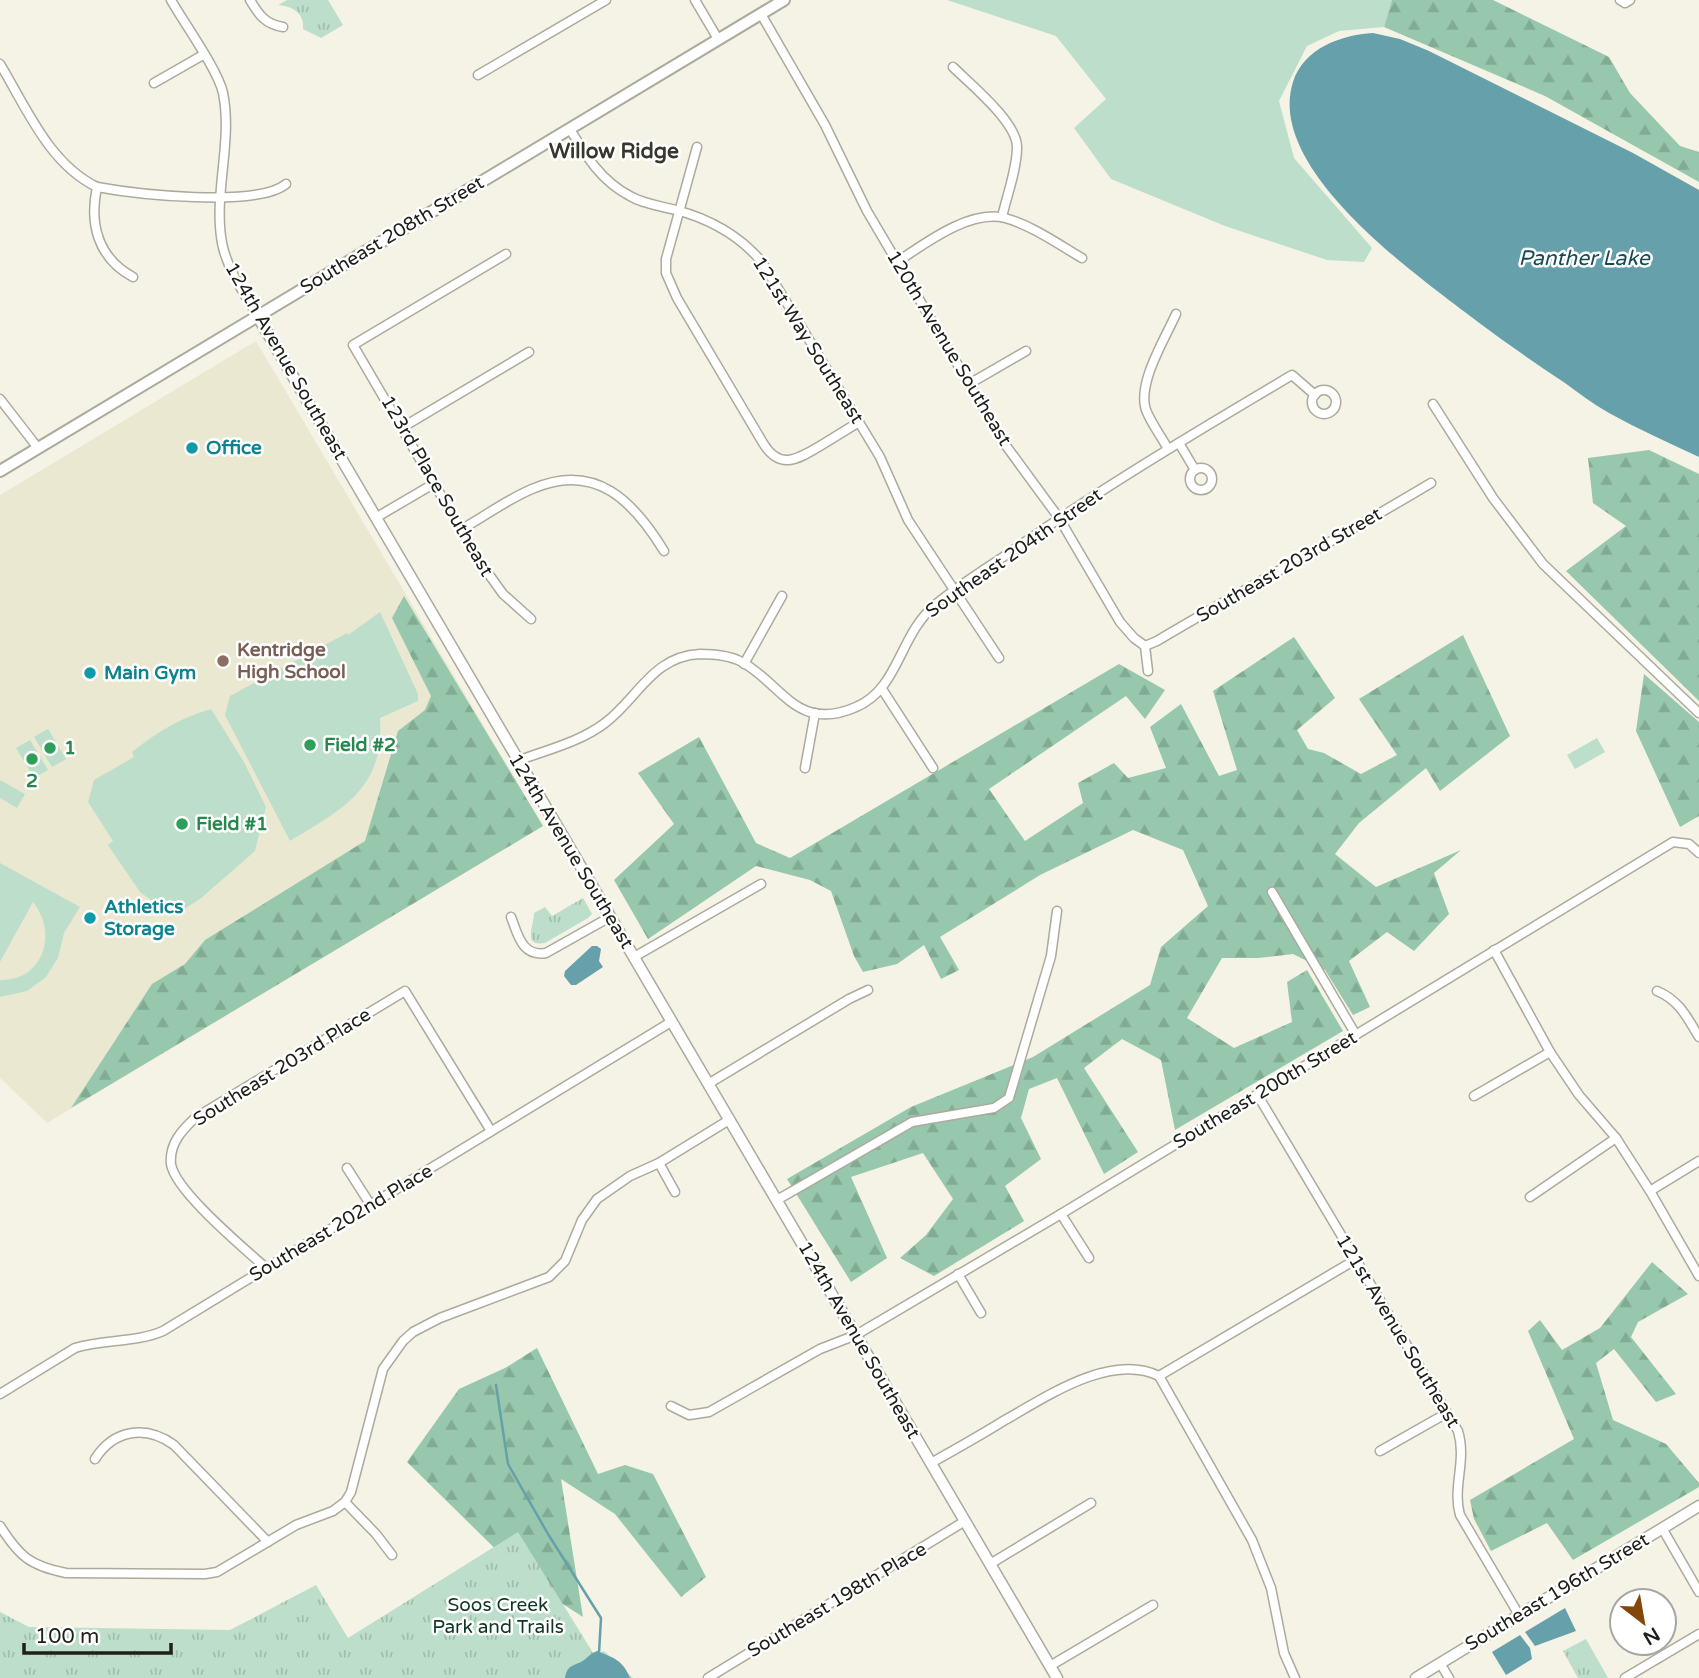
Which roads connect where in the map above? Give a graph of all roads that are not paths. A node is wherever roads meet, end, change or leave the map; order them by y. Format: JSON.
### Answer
{"nodes":[{"id":1,"x":171,"y":0,"type":"edge"},
{"id":2,"x":250,"y":0,"type":"edge"},
{"id":3,"x":606,"y":0,"type":"edge"},
{"id":4,"x":695,"y":0,"type":"edge"},
{"id":5,"x":784,"y":0,"type":"edge"},
{"id":6,"x":761,"y":14,"type":"junction"},
{"id":7,"x":283,"y":27,"type":"dead end"},
{"id":8,"x":718,"y":39,"type":"junction"},
{"id":9,"x":203,"y":55,"type":"junction"},
{"id":10,"x":0,"y":64,"type":"edge"},
{"id":11,"x":953,"y":67,"type":"dead end"},
{"id":12,"x":478,"y":75,"type":"dead end"},
{"id":13,"x":154,"y":83,"type":"dead end"},
{"id":14,"x":570,"y":129,"type":"junction"},
{"id":15,"x":698,"y":148,"type":"dead end"},
{"id":16,"x":286,"y":184,"type":"dead end"},
{"id":17,"x":97,"y":187,"type":"junction"},
{"id":18,"x":222,"y":197,"type":"junction"},
{"id":19,"x":680,"y":211,"type":"junction"},
{"id":20,"x":1002,"y":217,"type":"junction"},
{"id":21,"x":506,"y":254,"type":"dead end"},
{"id":22,"x":1082,"y":258,"type":"dead end"},
{"id":23,"x":897,"y":262,"type":"junction"},
{"id":24,"x":133,"y":277,"type":"dead end"},
{"id":25,"x":1176,"y":314,"type":"dead end"},
{"id":26,"x":257,"y":315,"type":"junction"},
{"id":27,"x":1026,"y":351,"type":"dead end"},
{"id":28,"x":529,"y":352,"type":"dead end"},
{"id":29,"x":969,"y":384,"type":"junction"},
{"id":30,"x":1315,"y":395,"type":"dead end"},
{"id":31,"x":0,"y":399,"type":"edge"},
{"id":32,"x":1433,"y":404,"type":"dead end"},
{"id":33,"x":859,"y":422,"type":"junction"},
{"id":34,"x":403,"y":427,"type":"junction"},
{"id":35,"x":1179,"y":443,"type":"junction"},
{"id":36,"x":38,"y":449,"type":"junction"},
{"id":37,"x":1168,"y":449,"type":"junction"},
{"id":38,"x":1195,"y":470,"type":"dead end"},
{"id":39,"x":0,"y":471,"type":"edge"},
{"id":40,"x":1432,"y":483,"type":"dead end"},
{"id":41,"x":435,"y":484,"type":"junction"},
{"id":42,"x":377,"y":517,"type":"junction"},
{"id":43,"x":1059,"y":518,"type":"junction"},
{"id":44,"x":462,"y":530,"type":"junction"},
{"id":45,"x":664,"y":551,"type":"dead end"},
{"id":46,"x":954,"y":591,"type":"junction"},
{"id":47,"x":782,"y":596,"type":"dead end"},
{"id":48,"x":531,"y":619,"type":"dead end"},
{"id":49,"x":1145,"y":646,"type":"junction"},
{"id":50,"x":999,"y":658,"type":"dead end"},
{"id":51,"x":744,"y":664,"type":"junction"},
{"id":52,"x":1149,"y":671,"type":"dead end"},
{"id":53,"x":882,"y":688,"type":"junction"},
{"id":54,"x":815,"y":713,"type":"junction"},
{"id":55,"x":1699,"y":713,"type":"edge"},
{"id":56,"x":517,"y":761,"type":"junction"},
{"id":57,"x":805,"y":768,"type":"dead end"},
{"id":58,"x":933,"y":768,"type":"dead end"},
{"id":59,"x":1699,"y":853,"type":"edge"},
{"id":60,"x":761,"y":884,"type":"dead end"},
{"id":61,"x":1272,"y":892,"type":"dead end"},
{"id":62,"x":1056,"y":911,"type":"dead end"},
{"id":63,"x":511,"y":916,"type":"dead end"},
{"id":64,"x":610,"y":917,"type":"junction"},
{"id":65,"x":1494,"y":950,"type":"junction"},
{"id":66,"x":634,"y":957,"type":"junction"},
{"id":67,"x":868,"y":990,"type":"dead end"},
{"id":68,"x":1657,"y":991,"type":"dead end"},
{"id":69,"x":671,"y":1022,"type":"junction"},
{"id":70,"x":1356,"y":1035,"type":"junction"},
{"id":71,"x":1699,"y":1037,"type":"edge"},
{"id":72,"x":1550,"y":1052,"type":"junction"},
{"id":73,"x":708,"y":1084,"type":"junction"},
{"id":74,"x":1257,"y":1094,"type":"junction"},
{"id":75,"x":1474,"y":1096,"type":"dead end"},
{"id":76,"x":729,"y":1120,"type":"junction"},
{"id":77,"x":491,"y":1131,"type":"junction"},
{"id":78,"x":1616,"y":1138,"type":"junction"},
{"id":79,"x":1699,"y":1161,"type":"edge"},
{"id":80,"x":659,"y":1163,"type":"junction"},
{"id":81,"x":347,"y":1168,"type":"dead end"},
{"id":82,"x":1650,"y":1191,"type":"junction"},
{"id":83,"x":675,"y":1192,"type":"dead end"},
{"id":84,"x":1530,"y":1198,"type":"dead end"},
{"id":85,"x":777,"y":1200,"type":"junction"},
{"id":86,"x":370,"y":1204,"type":"junction"},
{"id":87,"x":1061,"y":1214,"type":"junction"},
{"id":88,"x":1089,"y":1258,"type":"dead end"},
{"id":89,"x":1355,"y":1260,"type":"junction"},
{"id":90,"x":266,"y":1268,"type":"junction"},
{"id":91,"x":958,"y":1275,"type":"junction"},
{"id":92,"x":1699,"y":1275,"type":"edge"},
{"id":93,"x":981,"y":1312,"type":"dead end"},
{"id":94,"x":856,"y":1335,"type":"junction"},
{"id":95,"x":1159,"y":1376,"type":"junction"},
{"id":96,"x":0,"y":1394,"type":"edge"},
{"id":97,"x":671,"y":1406,"type":"dead end"},
{"id":98,"x":1447,"y":1413,"type":"junction"},
{"id":99,"x":1380,"y":1451,"type":"dead end"},
{"id":100,"x":95,"y":1459,"type":"dead end"},
{"id":101,"x":931,"y":1463,"type":"junction"},
{"id":102,"x":345,"y":1502,"type":"junction"},
{"id":103,"x":1091,"y":1503,"type":"dead end"},
{"id":104,"x":1699,"y":1506,"type":"edge"},
{"id":105,"x":965,"y":1521,"type":"junction"},
{"id":106,"x":0,"y":1526,"type":"edge"},
{"id":107,"x":1662,"y":1528,"type":"junction"},
{"id":108,"x":268,"y":1542,"type":"junction"},
{"id":109,"x":392,"y":1555,"type":"dead end"},
{"id":110,"x":990,"y":1564,"type":"junction"},
{"id":111,"x":1699,"y":1592,"type":"edge"},
{"id":112,"x":1153,"y":1605,"type":"dead end"},
{"id":113,"x":1519,"y":1615,"type":"junction"},
{"id":114,"x":1699,"y":1634,"type":"edge"},
{"id":115,"x":1440,"y":1663,"type":"junction"},
{"id":116,"x":1050,"y":1666,"type":"junction"},
{"id":117,"x":708,"y":1678,"type":"edge"},
{"id":118,"x":1057,"y":1678,"type":"edge"},
{"id":119,"x":1295,"y":1678,"type":"edge"},
{"id":120,"x":1416,"y":1678,"type":"edge"},
{"id":121,"x":1449,"y":1678,"type":"edge"},
{"id":122,"x":1625,"y":1678,"type":"edge"}],
"edges":[{"from":1,"to":9,"type":"street","name":"124th Avenue Southeast"},
{"from":2,"to":7,"type":"street"},
{"from":3,"to":12,"type":"street"},
{"from":4,"to":8,"type":"street"},
{"from":5,"to":6,"type":"main road","name":"Southeast 208th Street"},
{"from":6,"to":8,"type":"main road","name":"Southeast 208th Street"},
{"from":6,"to":23,"type":"street","name":"120th Avenue Southeast"},
{"from":8,"to":14,"type":"main road","name":"Southeast 208th Street"},
{"from":9,"to":13,"type":"street"},
{"from":9,"to":18,"type":"street","name":"124th Avenue Southeast"},
{"from":10,"to":17,"type":"street"},
{"from":11,"to":20,"type":"street"},
{"from":14,"to":19,"type":"street","name":"121st Way Southeast"},
{"from":14,"to":26,"type":"main road","name":"Southeast 208th Street"},
{"from":15,"to":19,"type":"street"},
{"from":16,"to":18,"type":"street"},
{"from":17,"to":18,"type":"street"},
{"from":17,"to":24,"type":"street"},
{"from":18,"to":26,"type":"street","name":"124th Avenue Southeast"},
{"from":19,"to":33,"type":"street","name":"121st Way Southeast"},
{"from":19,"to":33,"type":"street"},
{"from":20,"to":22,"type":"street"},
{"from":20,"to":23,"type":"street"},
{"from":21,"to":34,"type":"street","name":"123rd Place Southeast"},
{"from":23,"to":29,"type":"street","name":"120th Avenue Southeast"},
{"from":25,"to":37,"type":"street"},
{"from":26,"to":36,"type":"main road","name":"Southeast 208th Street"},
{"from":26,"to":42,"type":"street","name":"124th Avenue Southeast"},
{"from":27,"to":29,"type":"street"},
{"from":28,"to":34,"type":"street"},
{"from":29,"to":43,"type":"street","name":"120th Avenue Southeast"},
{"from":30,"to":35,"type":"street","name":"Southeast 204th Street"},
{"from":31,"to":36,"type":"street"},
{"from":32,"to":55,"type":"street"},
{"from":33,"to":46,"type":"street","name":"121st Way Southeast"},
{"from":34,"to":41,"type":"street","name":"123rd Place Southeast"},
{"from":35,"to":37,"type":"street","name":"Southeast 204th Street"},
{"from":35,"to":38,"type":"street"},
{"from":36,"to":39,"type":"main road","name":"Southeast 208th Street"},
{"from":37,"to":43,"type":"street","name":"Southeast 204th Street"},
{"from":40,"to":49,"type":"street","name":"Southeast 203rd Street"},
{"from":41,"to":42,"type":"street"},
{"from":41,"to":44,"type":"street","name":"123rd Place Southeast"},
{"from":42,"to":56,"type":"street","name":"124th Avenue Southeast"},
{"from":43,"to":46,"type":"street","name":"Southeast 204th Street"},
{"from":43,"to":49,"type":"street","name":"120th Avenue Southeast"},
{"from":44,"to":45,"type":"street"},
{"from":44,"to":48,"type":"street","name":"123rd Place Southeast"},
{"from":46,"to":50,"type":"street","name":"121st Way Southeast"},
{"from":46,"to":53,"type":"street","name":"Southeast 204th Street"},
{"from":47,"to":51,"type":"street"},
{"from":49,"to":52,"type":"street"},
{"from":51,"to":54,"type":"street"},
{"from":51,"to":56,"type":"street"},
{"from":53,"to":54,"type":"street","name":"Southeast 204th Street"},
{"from":53,"to":58,"type":"street"},
{"from":54,"to":57,"type":"street"},
{"from":56,"to":64,"type":"street","name":"124th Avenue Southeast"},
{"from":59,"to":65,"type":"street","name":"Southeast 200th Street"},
{"from":60,"to":66,"type":"street"},
{"from":61,"to":70,"type":"street"},
{"from":62,"to":85,"type":"street"},
{"from":63,"to":64,"type":"street"},
{"from":64,"to":66,"type":"street","name":"124th Avenue Southeast"},
{"from":65,"to":70,"type":"street","name":"Southeast 200th Street"},
{"from":65,"to":72,"type":"street"},
{"from":66,"to":69,"type":"street","name":"124th Avenue Southeast"},
{"from":67,"to":73,"type":"street"},
{"from":68,"to":71,"type":"street"},
{"from":69,"to":73,"type":"street","name":"124th Avenue Southeast"},
{"from":69,"to":77,"type":"street","name":"Southeast 202nd Place"},
{"from":70,"to":74,"type":"street","name":"Southeast 200th Street"},
{"from":72,"to":75,"type":"street"},
{"from":72,"to":78,"type":"street"},
{"from":73,"to":76,"type":"street","name":"124th Avenue Southeast"},
{"from":74,"to":87,"type":"street","name":"Southeast 200th Street"},
{"from":74,"to":89,"type":"street","name":"121st Avenue Southeast"},
{"from":76,"to":80,"type":"street"},
{"from":76,"to":85,"type":"street","name":"124th Avenue Southeast"},
{"from":77,"to":86,"type":"street","name":"Southeast 202nd Place"},
{"from":77,"to":90,"type":"street","name":"Southeast 203rd Place"},
{"from":78,"to":82,"type":"street"},
{"from":78,"to":84,"type":"street"},
{"from":79,"to":82,"type":"street"},
{"from":80,"to":83,"type":"street"},
{"from":80,"to":102,"type":"street"},
{"from":81,"to":86,"type":"street"},
{"from":82,"to":92,"type":"street"},
{"from":85,"to":94,"type":"street","name":"124th Avenue Southeast"},
{"from":86,"to":90,"type":"street","name":"Southeast 202nd Place"},
{"from":87,"to":88,"type":"street"},
{"from":87,"to":91,"type":"street","name":"Southeast 200th Street"},
{"from":89,"to":95,"type":"street"},
{"from":89,"to":98,"type":"street","name":"121st Avenue Southeast"},
{"from":90,"to":96,"type":"street","name":"Southeast 202nd Place"},
{"from":91,"to":93,"type":"street"},
{"from":91,"to":94,"type":"street","name":"Southeast 200th Street"},
{"from":94,"to":97,"type":"street","name":"Southeast 200th Street"},
{"from":94,"to":101,"type":"street","name":"124th Avenue Southeast"},
{"from":95,"to":101,"type":"street"},
{"from":95,"to":119,"type":"street"},
{"from":98,"to":99,"type":"street"},
{"from":98,"to":113,"type":"street","name":"121st Avenue Southeast"},
{"from":100,"to":108,"type":"street"},
{"from":101,"to":105,"type":"street","name":"124th Avenue Southeast"},
{"from":102,"to":108,"type":"street"},
{"from":102,"to":109,"type":"street"},
{"from":103,"to":110,"type":"street"},
{"from":104,"to":107,"type":"street","name":"Southeast 196th Street"},
{"from":105,"to":110,"type":"street","name":"124th Avenue Southeast"},
{"from":105,"to":117,"type":"street","name":"Southeast 198th Place"},
{"from":106,"to":108,"type":"street"},
{"from":107,"to":111,"type":"street"},
{"from":107,"to":113,"type":"street","name":"Southeast 196th Street"},
{"from":110,"to":116,"type":"street","name":"124th Avenue Southeast"},
{"from":112,"to":116,"type":"street"},
{"from":113,"to":115,"type":"street","name":"Southeast 196th Street"},
{"from":114,"to":122,"type":"street"},
{"from":115,"to":120,"type":"street","name":"Southeast 196th Street"},
{"from":115,"to":121,"type":"street"},
{"from":116,"to":118,"type":"street","name":"124th Avenue Southeast"}]}
